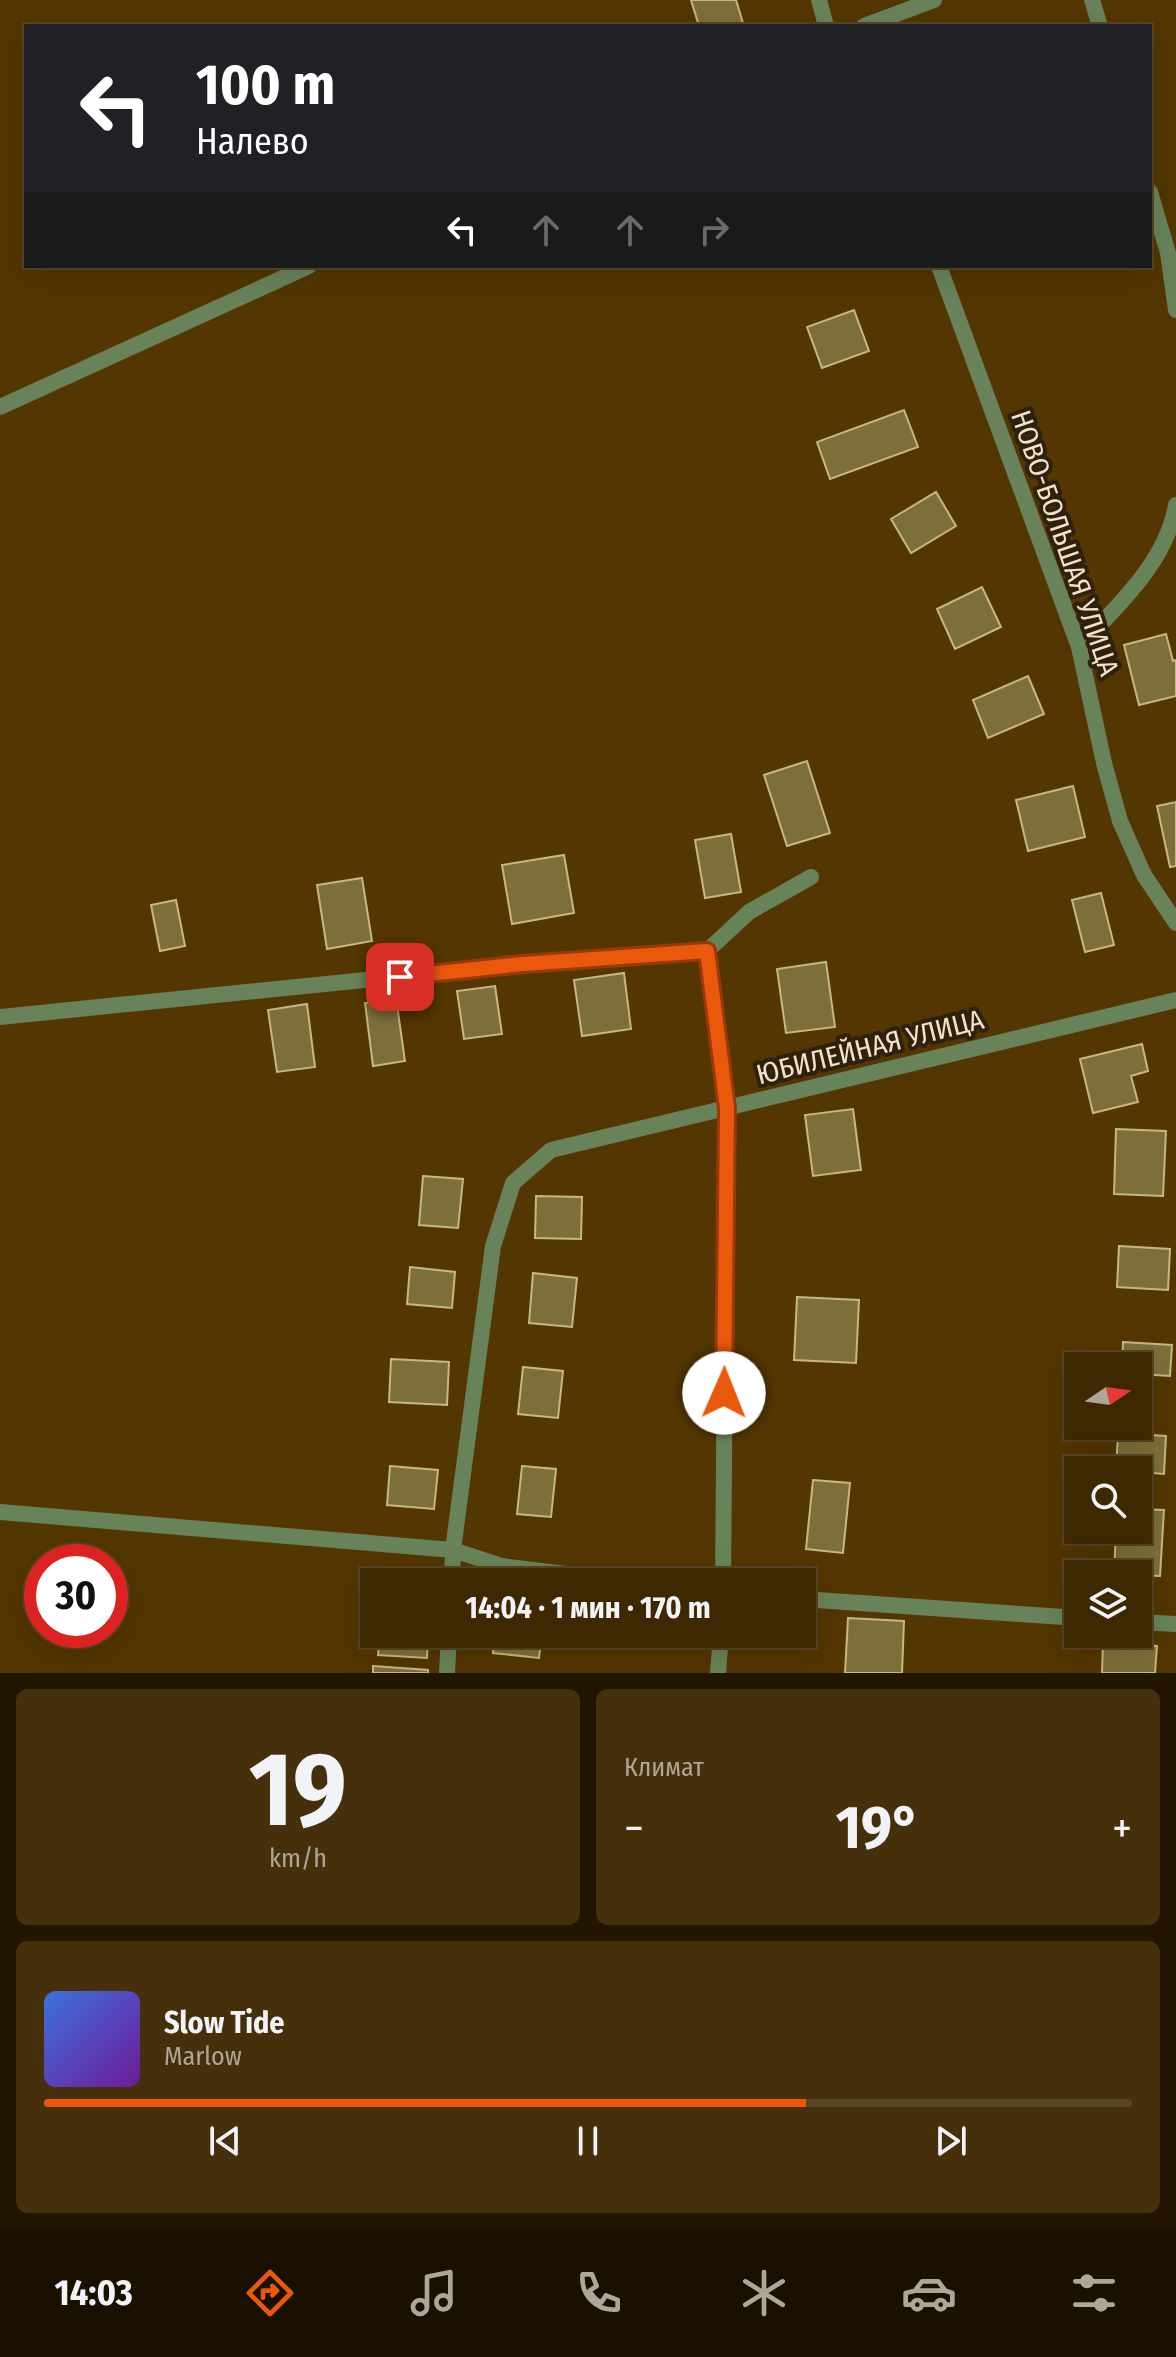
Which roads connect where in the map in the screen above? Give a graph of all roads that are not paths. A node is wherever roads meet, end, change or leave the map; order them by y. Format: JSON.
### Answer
{"nodes":[{"id":1,"x":819,"y":0,"type":"edge"},
{"id":2,"x":934,"y":0,"type":"edge"},
{"id":3,"x":1092,"y":0,"type":"edge"},
{"id":4,"x":825,"y":24,"type":"edge"},
{"id":5,"x":869,"y":24,"type":"edge"},
{"id":6,"x":1099,"y":24,"type":"edge"},
{"id":7,"x":1152,"y":199,"type":"edge"},
{"id":8,"x":305,"y":268,"type":"edge"},
{"id":9,"x":940,"y":268,"type":"edge"},
{"id":10,"x":1176,"y":310,"type":"edge"},
{"id":11,"x":0,"y":407,"type":"edge"},
{"id":12,"x":1176,"y":505,"type":"edge"},
{"id":13,"x":1174,"y":531,"type":"edge"},
{"id":14,"x":1079,"y":647,"type":"junction"},
{"id":15,"x":811,"y":877,"type":"dead end"},
{"id":16,"x":1176,"y":923,"type":"edge"},
{"id":17,"x":707,"y":951,"type":"junction"},
{"id":18,"x":1176,"y":1000,"type":"edge"},
{"id":19,"x":0,"y":1017,"type":"edge"},
{"id":20,"x":727,"y":1108,"type":"junction"},
{"id":21,"x":0,"y":1512,"type":"edge"},
{"id":22,"x":453,"y":1550,"type":"junction"},
{"id":23,"x":452,"y":1568,"type":"edge"},
{"id":24,"x":518,"y":1568,"type":"edge"},
{"id":25,"x":723,"y":1568,"type":"edge"},
{"id":26,"x":816,"y":1600,"type":"edge"},
{"id":27,"x":1064,"y":1617,"type":"edge"},
{"id":28,"x":1152,"y":1623,"type":"edge"},
{"id":29,"x":1176,"y":1624,"type":"edge"},
{"id":30,"x":448,"y":1648,"type":"edge"},
{"id":31,"x":720,"y":1648,"type":"edge"},
{"id":32,"x":447,"y":1673,"type":"edge"},
{"id":33,"x":718,"y":1673,"type":"edge"}],
"edges":[{"from":1,"to":4,"type":"street"},
{"from":2,"to":5,"type":"street"},
{"from":3,"to":6,"type":"street"},
{"from":7,"to":10,"type":"street"},
{"from":8,"to":11,"type":"street"},
{"from":9,"to":14,"type":"street","name":"НОВО-БОЛЬШАЯ УЛИЦА"},
{"from":12,"to":13,"type":"street"},
{"from":13,"to":14,"type":"street"},
{"from":14,"to":16,"type":"street","name":"НОВО-БОЛЬШАЯ УЛИЦА"},
{"from":15,"to":17,"type":"street"},
{"from":17,"to":19,"type":"street"},
{"from":17,"to":20,"type":"street"},
{"from":18,"to":20,"type":"street","name":"ЮБИЛЕЙНАЯ УЛИЦА"},
{"from":20,"to":22,"type":"street","name":"ЮБИЛЕЙНАЯ УЛИЦА"},
{"from":20,"to":25,"type":"street"},
{"from":21,"to":22,"type":"street"},
{"from":22,"to":23,"type":"street","name":"ЮБИЛЕЙНАЯ УЛИЦА"},
{"from":22,"to":24,"type":"street"},
{"from":26,"to":27,"type":"street"},
{"from":28,"to":29,"type":"street"},
{"from":30,"to":32,"type":"street"},
{"from":31,"to":33,"type":"street"}]}
